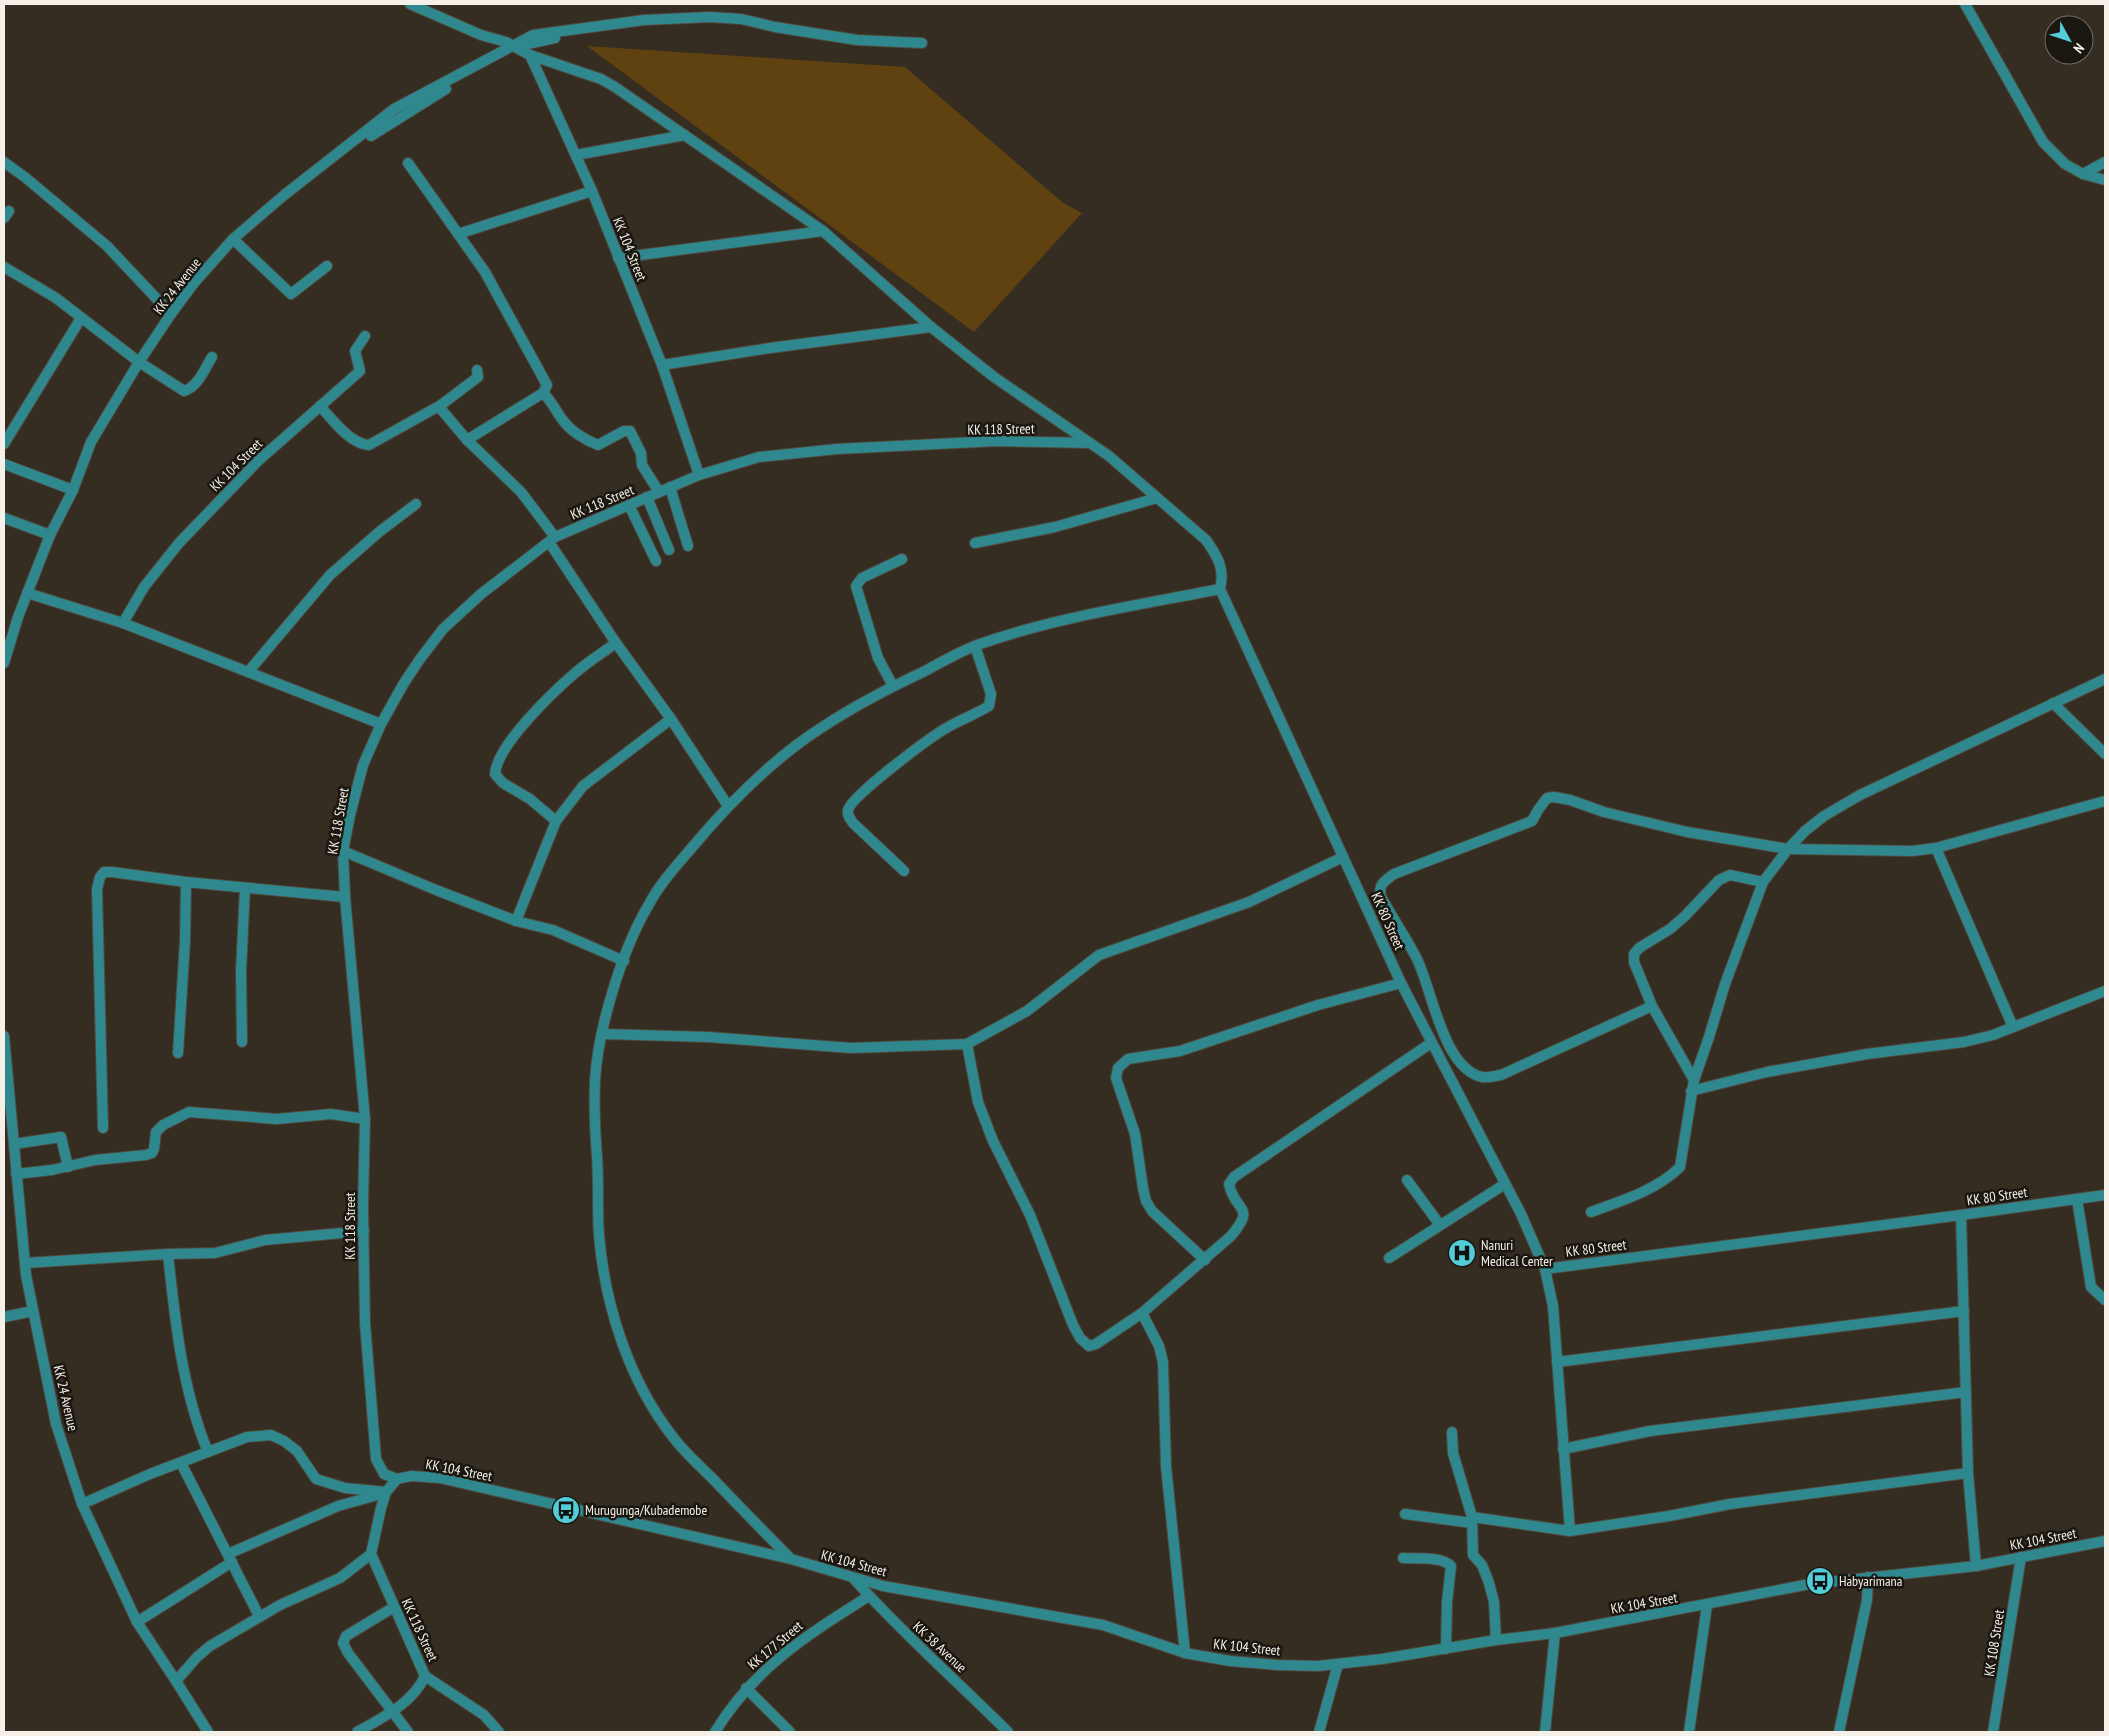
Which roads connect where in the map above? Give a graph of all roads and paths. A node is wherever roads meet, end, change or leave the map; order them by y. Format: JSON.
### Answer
{"nodes":[{"id":1,"x":410,"y":4,"type":"edge"},
{"id":2,"x":414,"y":4,"type":"edge"},
{"id":3,"x":1966,"y":4,"type":"edge"},
{"id":4,"x":922,"y":43,"type":"dead end"},
{"id":5,"x":510,"y":44,"type":"junction"},
{"id":6,"x":530,"y":55,"type":"junction"},
{"id":7,"x":685,"y":135,"type":"junction"},
{"id":8,"x":576,"y":155,"type":"junction"},
{"id":9,"x":4,"y":162,"type":"edge"},
{"id":10,"x":2105,"y":162,"type":"edge"},
{"id":11,"x":408,"y":163,"type":"dead end"},
{"id":12,"x":2083,"y":174,"type":"junction"},
{"id":13,"x":2105,"y":180,"type":"edge"},
{"id":14,"x":592,"y":191,"type":"junction"},
{"id":15,"x":823,"y":231,"type":"junction"},
{"id":16,"x":458,"y":234,"type":"junction"},
{"id":17,"x":233,"y":239,"type":"junction"},
{"id":18,"x":618,"y":258,"type":"junction"},
{"id":19,"x":327,"y":266,"type":"dead end"},
{"id":20,"x":4,"y":267,"type":"edge"},
{"id":21,"x":171,"y":314,"type":"junction"},
{"id":22,"x":81,"y":318,"type":"junction"},
{"id":23,"x":931,"y":327,"type":"junction"},
{"id":24,"x":365,"y":336,"type":"dead end"},
{"id":25,"x":212,"y":357,"type":"dead end"},
{"id":26,"x":139,"y":362,"type":"junction"},
{"id":27,"x":662,"y":365,"type":"junction"},
{"id":28,"x":476,"y":370,"type":"dead end"},
{"id":29,"x":543,"y":393,"type":"junction"},
{"id":30,"x":441,"y":405,"type":"junction"},
{"id":31,"x":320,"y":406,"type":"junction"},
{"id":32,"x":467,"y":440,"type":"junction"},
{"id":33,"x":1090,"y":443,"type":"junction"},
{"id":34,"x":4,"y":444,"type":"edge"},
{"id":35,"x":4,"y":464,"type":"edge"},
{"id":36,"x":699,"y":475,"type":"junction"},
{"id":37,"x":670,"y":487,"type":"junction"},
{"id":38,"x":72,"y":490,"type":"junction"},
{"id":39,"x":659,"y":492,"type":"junction"},
{"id":40,"x":647,"y":497,"type":"junction"},
{"id":41,"x":1157,"y":498,"type":"junction"},
{"id":42,"x":416,"y":504,"type":"dead end"},
{"id":43,"x":629,"y":505,"type":"junction"},
{"id":44,"x":4,"y":518,"type":"edge"},
{"id":45,"x":50,"y":535,"type":"junction"},
{"id":46,"x":552,"y":539,"type":"junction"},
{"id":47,"x":975,"y":543,"type":"dead end"},
{"id":48,"x":688,"y":546,"type":"dead end"},
{"id":49,"x":669,"y":550,"type":"dead end"},
{"id":50,"x":902,"y":559,"type":"dead end"},
{"id":51,"x":656,"y":561,"type":"dead end"},
{"id":52,"x":1220,"y":589,"type":"junction"},
{"id":53,"x":27,"y":593,"type":"junction"},
{"id":54,"x":123,"y":623,"type":"junction"},
{"id":55,"x":616,"y":643,"type":"junction"},
{"id":56,"x":975,"y":646,"type":"junction"},
{"id":57,"x":4,"y":663,"type":"edge"},
{"id":58,"x":248,"y":672,"type":"junction"},
{"id":59,"x":2105,"y":679,"type":"edge"},
{"id":60,"x":893,"y":686,"type":"junction"},
{"id":61,"x":2053,"y":703,"type":"junction"},
{"id":62,"x":671,"y":719,"type":"junction"},
{"id":63,"x":381,"y":724,"type":"junction"},
{"id":64,"x":2105,"y":754,"type":"edge"},
{"id":65,"x":2105,"y":801,"type":"edge"},
{"id":66,"x":728,"y":806,"type":"junction"},
{"id":67,"x":556,"y":822,"type":"junction"},
{"id":68,"x":1936,"y":848,"type":"junction"},
{"id":69,"x":1788,"y":849,"type":"junction"},
{"id":70,"x":343,"y":851,"type":"junction"},
{"id":71,"x":1343,"y":857,"type":"junction"},
{"id":72,"x":904,"y":871,"type":"dead end"},
{"id":73,"x":186,"y":882,"type":"junction"},
{"id":74,"x":1763,"y":882,"type":"junction"},
{"id":75,"x":245,"y":888,"type":"junction"},
{"id":76,"x":345,"y":897,"type":"junction"},
{"id":77,"x":516,"y":921,"type":"junction"},
{"id":78,"x":624,"y":961,"type":"junction"},
{"id":79,"x":1400,"y":983,"type":"junction"},
{"id":80,"x":2105,"y":991,"type":"edge"},
{"id":81,"x":1652,"y":1006,"type":"junction"},
{"id":82,"x":2013,"y":1027,"type":"junction"},
{"id":83,"x":603,"y":1034,"type":"junction"},
{"id":84,"x":4,"y":1036,"type":"edge"},
{"id":85,"x":242,"y":1042,"type":"dead end"},
{"id":86,"x":967,"y":1044,"type":"junction"},
{"id":87,"x":1431,"y":1044,"type":"junction"},
{"id":88,"x":178,"y":1053,"type":"dead end"},
{"id":89,"x":5,"y":1065,"type":"edge"},
{"id":90,"x":1694,"y":1080,"type":"junction"},
{"id":91,"x":1691,"y":1091,"type":"junction"},
{"id":92,"x":365,"y":1119,"type":"junction"},
{"id":93,"x":104,"y":1128,"type":"dead end"},
{"id":94,"x":14,"y":1144,"type":"junction"},
{"id":95,"x":68,"y":1167,"type":"junction"},
{"id":96,"x":16,"y":1174,"type":"junction"},
{"id":97,"x":1407,"y":1180,"type":"dead end"},
{"id":98,"x":1505,"y":1184,"type":"junction"},
{"id":99,"x":2105,"y":1194,"type":"edge"},
{"id":100,"x":2076,"y":1199,"type":"junction"},
{"id":101,"x":1591,"y":1212,"type":"dead end"},
{"id":102,"x":1961,"y":1215,"type":"junction"},
{"id":103,"x":1440,"y":1226,"type":"junction"},
{"id":104,"x":364,"y":1231,"type":"junction"},
{"id":105,"x":168,"y":1254,"type":"junction"},
{"id":106,"x":1389,"y":1258,"type":"dead end"},
{"id":107,"x":1205,"y":1260,"type":"junction"},
{"id":108,"x":25,"y":1263,"type":"junction"},
{"id":109,"x":1545,"y":1269,"type":"junction"},
{"id":110,"x":2105,"y":1300,"type":"edge"},
{"id":111,"x":33,"y":1311,"type":"junction"},
{"id":112,"x":1964,"y":1311,"type":"junction"},
{"id":113,"x":1142,"y":1313,"type":"junction"},
{"id":114,"x":4,"y":1316,"type":"edge"},
{"id":115,"x":1557,"y":1362,"type":"junction"},
{"id":116,"x":1966,"y":1392,"type":"junction"},
{"id":117,"x":1452,"y":1432,"type":"dead end"},
{"id":118,"x":1563,"y":1449,"type":"junction"},
{"id":119,"x":208,"y":1452,"type":"junction"},
{"id":120,"x":181,"y":1463,"type":"junction"},
{"id":121,"x":1968,"y":1473,"type":"junction"},
{"id":122,"x":397,"y":1479,"type":"junction"},
{"id":123,"x":386,"y":1492,"type":"junction"},
{"id":124,"x":82,"y":1504,"type":"junction"},
{"id":125,"x":1405,"y":1514,"type":"dead end"},
{"id":126,"x":1472,"y":1520,"type":"junction"},
{"id":127,"x":1570,"y":1531,"type":"junction"},
{"id":128,"x":2105,"y":1541,"type":"edge"},
{"id":129,"x":371,"y":1554,"type":"junction"},
{"id":130,"x":2021,"y":1557,"type":"junction"},
{"id":131,"x":230,"y":1558,"type":"junction"},
{"id":132,"x":1403,"y":1558,"type":"dead end"},
{"id":133,"x":791,"y":1559,"type":"junction"},
{"id":134,"x":1976,"y":1566,"type":"junction"},
{"id":135,"x":1868,"y":1577,"type":"junction"},
{"id":136,"x":854,"y":1579,"type":"junction"},
{"id":137,"x":869,"y":1596,"type":"junction"},
{"id":138,"x":1707,"y":1605,"type":"junction"},
{"id":139,"x":394,"y":1607,"type":"junction"},
{"id":140,"x":259,"y":1616,"type":"junction"},
{"id":141,"x":137,"y":1622,"type":"junction"},
{"id":142,"x":1556,"y":1633,"type":"junction"},
{"id":143,"x":1496,"y":1640,"type":"junction"},
{"id":144,"x":1446,"y":1649,"type":"junction"},
{"id":145,"x":1185,"y":1653,"type":"junction"},
{"id":146,"x":1338,"y":1664,"type":"junction"},
{"id":147,"x":426,"y":1676,"type":"junction"},
{"id":148,"x":176,"y":1681,"type":"junction"},
{"id":149,"x":746,"y":1688,"type":"junction"},
{"id":150,"x":392,"y":1712,"type":"junction"},
{"id":151,"x":1689,"y":1731,"type":"edge"},
{"id":152,"x":208,"y":1732,"type":"edge"},
{"id":153,"x":358,"y":1732,"type":"edge"},
{"id":154,"x":408,"y":1732,"type":"edge"},
{"id":155,"x":499,"y":1732,"type":"edge"},
{"id":156,"x":714,"y":1732,"type":"edge"},
{"id":157,"x":790,"y":1732,"type":"edge"},
{"id":158,"x":1008,"y":1732,"type":"edge"},
{"id":159,"x":1319,"y":1732,"type":"edge"},
{"id":160,"x":1545,"y":1732,"type":"edge"},
{"id":161,"x":1701,"y":1732,"type":"edge"},
{"id":162,"x":1839,"y":1732,"type":"edge"},
{"id":163,"x":1993,"y":1732,"type":"edge"}],
"edges":[{"from":1,"to":5,"type":"street"},
{"from":2,"to":5,"type":"street"},
{"from":3,"to":12,"type":"street"},
{"from":4,"to":5,"type":"street","name":"KK 24 Avenue"},
{"from":5,"to":6,"type":"street"},
{"from":5,"to":17,"type":"street","name":"KK 24 Avenue"},
{"from":6,"to":7,"type":"street"},
{"from":6,"to":8,"type":"street","name":"KK 104 Street"},
{"from":7,"to":8,"type":"street"},
{"from":7,"to":15,"type":"street"},
{"from":8,"to":14,"type":"street","name":"KK 104 Street"},
{"from":9,"to":21,"type":"street"},
{"from":10,"to":12,"type":"street"},
{"from":11,"to":16,"type":"street"},
{"from":12,"to":13,"type":"street"},
{"from":14,"to":16,"type":"street"},
{"from":14,"to":18,"type":"street","name":"KK 104 Street"},
{"from":15,"to":18,"type":"street"},
{"from":15,"to":23,"type":"street"},
{"from":16,"to":29,"type":"street"},
{"from":17,"to":19,"type":"street"},
{"from":17,"to":21,"type":"street","name":"KK 24 Avenue"},
{"from":18,"to":27,"type":"street","name":"KK 104 Street"},
{"from":20,"to":22,"type":"street"},
{"from":21,"to":26,"type":"street","name":"KK 24 Avenue"},
{"from":22,"to":26,"type":"street"},
{"from":22,"to":34,"type":"street"},
{"from":23,"to":27,"type":"street"},
{"from":23,"to":33,"type":"street"},
{"from":24,"to":31,"type":"street","name":"KK 104 Street"},
{"from":25,"to":26,"type":"street"},
{"from":26,"to":38,"type":"street","name":"KK 24 Avenue"},
{"from":27,"to":36,"type":"street","name":"KK 104 Street"},
{"from":28,"to":30,"type":"street"},
{"from":29,"to":32,"type":"street"},
{"from":29,"to":39,"type":"street"},
{"from":30,"to":31,"type":"street"},
{"from":30,"to":32,"type":"street"},
{"from":31,"to":54,"type":"street","name":"KK 104 Street"},
{"from":32,"to":46,"type":"street"},
{"from":33,"to":36,"type":"street","name":"KK 118 Street"},
{"from":33,"to":41,"type":"street"},
{"from":35,"to":38,"type":"street"},
{"from":36,"to":37,"type":"street","name":"KK 118 Street"},
{"from":37,"to":39,"type":"street","name":"KK 118 Street"},
{"from":37,"to":48,"type":"street"},
{"from":38,"to":45,"type":"street","name":"KK 24 Avenue"},
{"from":39,"to":40,"type":"street","name":"KK 118 Street"},
{"from":40,"to":43,"type":"street","name":"KK 118 Street"},
{"from":40,"to":49,"type":"street"},
{"from":41,"to":47,"type":"street"},
{"from":41,"to":52,"type":"street"},
{"from":42,"to":58,"type":"street"},
{"from":43,"to":46,"type":"street","name":"KK 118 Street"},
{"from":43,"to":51,"type":"street"},
{"from":44,"to":45,"type":"street"},
{"from":45,"to":53,"type":"street","name":"KK 24 Avenue"},
{"from":46,"to":55,"type":"street"},
{"from":46,"to":63,"type":"street","name":"KK 118 Street"},
{"from":50,"to":60,"type":"street"},
{"from":52,"to":56,"type":"street"},
{"from":52,"to":71,"type":"street","name":"KK 80 Street"},
{"from":53,"to":54,"type":"street"},
{"from":53,"to":57,"type":"street","name":"KK 24 Avenue"},
{"from":54,"to":58,"type":"street"},
{"from":55,"to":62,"type":"street"},
{"from":55,"to":67,"type":"street"},
{"from":56,"to":60,"type":"street"},
{"from":56,"to":72,"type":"street"},
{"from":58,"to":63,"type":"street"},
{"from":59,"to":61,"type":"street"},
{"from":60,"to":66,"type":"street"},
{"from":61,"to":64,"type":"street"},
{"from":61,"to":69,"type":"street"},
{"from":62,"to":66,"type":"street"},
{"from":62,"to":67,"type":"street"},
{"from":63,"to":70,"type":"street","name":"KK 118 Street"},
{"from":65,"to":68,"type":"street"},
{"from":66,"to":78,"type":"street"},
{"from":67,"to":77,"type":"street"},
{"from":68,"to":69,"type":"street"},
{"from":68,"to":82,"type":"street"},
{"from":69,"to":74,"type":"street"},
{"from":69,"to":81,"type":"street"},
{"from":70,"to":76,"type":"street","name":"KK 118 Street"},
{"from":70,"to":77,"type":"street"},
{"from":71,"to":79,"type":"street","name":"KK 80 Street"},
{"from":71,"to":86,"type":"street"},
{"from":73,"to":75,"type":"street"},
{"from":73,"to":88,"type":"street"},
{"from":73,"to":93,"type":"street"},
{"from":74,"to":81,"type":"street"},
{"from":74,"to":90,"type":"street"},
{"from":75,"to":76,"type":"street"},
{"from":75,"to":85,"type":"street"},
{"from":76,"to":92,"type":"street","name":"KK 118 Street"},
{"from":77,"to":78,"type":"street"},
{"from":78,"to":83,"type":"street"},
{"from":79,"to":87,"type":"street","name":"KK 80 Street"},
{"from":79,"to":107,"type":"street"},
{"from":80,"to":82,"type":"street"},
{"from":81,"to":90,"type":"street"},
{"from":82,"to":91,"type":"street"},
{"from":83,"to":86,"type":"street"},
{"from":83,"to":133,"type":"street"},
{"from":84,"to":89,"type":"street","name":"KK 24 Avenue"},
{"from":86,"to":113,"type":"street"},
{"from":87,"to":98,"type":"street","name":"KK 80 Street"},
{"from":87,"to":107,"type":"street"},
{"from":89,"to":94,"type":"street","name":"KK 24 Avenue"},
{"from":90,"to":91,"type":"street"},
{"from":91,"to":101,"type":"street"},
{"from":92,"to":95,"type":"street"},
{"from":92,"to":104,"type":"street","name":"KK 118 Street"},
{"from":94,"to":95,"type":"street"},
{"from":94,"to":96,"type":"street","name":"KK 24 Avenue"},
{"from":95,"to":96,"type":"street"},
{"from":96,"to":108,"type":"street","name":"KK 24 Avenue"},
{"from":97,"to":103,"type":"street"},
{"from":98,"to":103,"type":"street"},
{"from":98,"to":109,"type":"street","name":"KK 80 Street"},
{"from":99,"to":100,"type":"street","name":"KK 80 Street"},
{"from":100,"to":102,"type":"street","name":"KK 80 Street"},
{"from":100,"to":110,"type":"street"},
{"from":102,"to":109,"type":"street","name":"KK 80 Street"},
{"from":102,"to":112,"type":"street"},
{"from":103,"to":106,"type":"street"},
{"from":104,"to":105,"type":"street"},
{"from":104,"to":122,"type":"street","name":"KK 118 Street"},
{"from":105,"to":108,"type":"street"},
{"from":105,"to":119,"type":"street"},
{"from":107,"to":113,"type":"street"},
{"from":108,"to":111,"type":"street","name":"KK 24 Avenue"},
{"from":109,"to":115,"type":"street"},
{"from":111,"to":114,"type":"street"},
{"from":111,"to":124,"type":"street","name":"KK 24 Avenue"},
{"from":112,"to":115,"type":"street"},
{"from":112,"to":116,"type":"street"},
{"from":113,"to":145,"type":"street"},
{"from":115,"to":118,"type":"street"},
{"from":116,"to":118,"type":"street"},
{"from":116,"to":121,"type":"street"},
{"from":117,"to":126,"type":"street"},
{"from":118,"to":127,"type":"street"},
{"from":119,"to":120,"type":"street"},
{"from":119,"to":123,"type":"street"},
{"from":120,"to":124,"type":"street"},
{"from":120,"to":131,"type":"street"},
{"from":121,"to":127,"type":"street"},
{"from":121,"to":134,"type":"street"},
{"from":122,"to":123,"type":"street"},
{"from":122,"to":133,"type":"street","name":"KK 104 Street"},
{"from":123,"to":129,"type":"street"},
{"from":123,"to":131,"type":"street"},
{"from":124,"to":141,"type":"street","name":"KK 24 Avenue"},
{"from":125,"to":126,"type":"street"},
{"from":126,"to":127,"type":"street"},
{"from":126,"to":143,"type":"street"},
{"from":128,"to":130,"type":"street","name":"KK 104 Street"},
{"from":129,"to":139,"type":"street","name":"KK 118 Street"},
{"from":129,"to":140,"type":"street"},
{"from":130,"to":134,"type":"street","name":"KK 104 Street"},
{"from":130,"to":163,"type":"street","name":"KK 108 Street"},
{"from":131,"to":140,"type":"street"},
{"from":131,"to":141,"type":"street"},
{"from":132,"to":144,"type":"street"},
{"from":133,"to":136,"type":"street","name":"KK 104 Street"},
{"from":134,"to":135,"type":"street","name":"KK 104 Street"},
{"from":135,"to":138,"type":"street","name":"KK 104 Street"},
{"from":135,"to":162,"type":"street"},
{"from":136,"to":137,"type":"street","name":"KK 38 Avenue"},
{"from":136,"to":145,"type":"street","name":"KK 104 Street"},
{"from":137,"to":149,"type":"street","name":"KK 177 Street"},
{"from":137,"to":158,"type":"street","name":"KK 38 Avenue"},
{"from":138,"to":142,"type":"street","name":"KK 104 Street"},
{"from":138,"to":151,"type":"street"},
{"from":139,"to":147,"type":"street","name":"KK 118 Street"},
{"from":139,"to":150,"type":"street"},
{"from":140,"to":148,"type":"street"},
{"from":141,"to":148,"type":"street","name":"KK 24 Avenue"},
{"from":142,"to":143,"type":"street","name":"KK 104 Street"},
{"from":142,"to":160,"type":"street"},
{"from":143,"to":144,"type":"street","name":"KK 104 Street"},
{"from":144,"to":146,"type":"street","name":"KK 104 Street"},
{"from":145,"to":146,"type":"street","name":"KK 104 Street"},
{"from":146,"to":159,"type":"street"},
{"from":147,"to":150,"type":"street","name":"KK 118 Street"},
{"from":147,"to":155,"type":"street"},
{"from":148,"to":152,"type":"street","name":"KK 24 Avenue"},
{"from":149,"to":156,"type":"street","name":"KK 177 Street"},
{"from":149,"to":157,"type":"street"},
{"from":150,"to":153,"type":"street","name":"KK 118 Street"},
{"from":150,"to":154,"type":"street"},
{"from":151,"to":161,"type":"street"}]}
